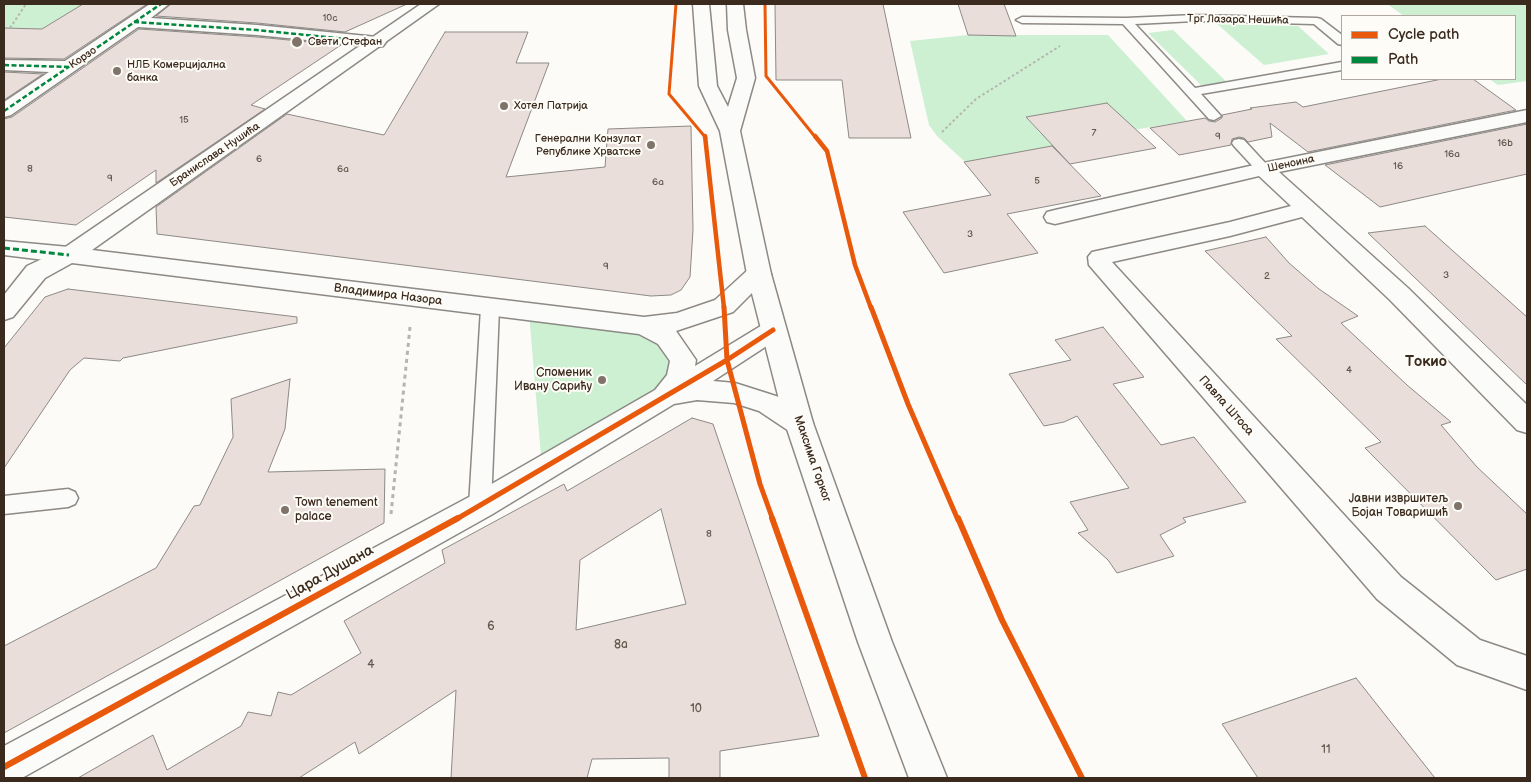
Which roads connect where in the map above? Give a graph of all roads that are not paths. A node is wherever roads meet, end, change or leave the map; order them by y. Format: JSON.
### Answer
{"nodes":[{"id":1,"x":161,"y":4,"type":"edge"},
{"id":2,"x":431,"y":4,"type":"edge"},
{"id":3,"x":701,"y":4,"type":"edge"},
{"id":4,"x":735,"y":4,"type":"edge"},
{"id":5,"x":1022,"y":20,"type":"dead end"},
{"id":6,"x":1126,"y":21,"type":"junction"},
{"id":7,"x":134,"y":22,"type":"junction"},
{"id":8,"x":1341,"y":41,"type":"edge"},
{"id":9,"x":376,"y":42,"type":"junction"},
{"id":10,"x":4,"y":65,"type":"edge"},
{"id":11,"x":1341,"y":66,"type":"edge"},
{"id":12,"x":69,"y":67,"type":"junction"},
{"id":13,"x":1192,"y":92,"type":"junction"},
{"id":14,"x":4,"y":111,"type":"edge"},
{"id":15,"x":1214,"y":116,"type":"dead end"},
{"id":16,"x":1527,"y":116,"type":"edge"},
{"id":17,"x":730,"y":131,"type":"junction"},
{"id":18,"x":1239,"y":143,"type":"dead end"},
{"id":19,"x":1263,"y":170,"type":"junction"},
{"id":20,"x":1306,"y":210,"type":"junction"},
{"id":21,"x":1055,"y":217,"type":"dead end"},
{"id":22,"x":4,"y":248,"type":"edge"},
{"id":23,"x":69,"y":255,"type":"junction"},
{"id":24,"x":758,"y":274,"type":"junction"},
{"id":25,"x":490,"y":308,"type":"junction"},
{"id":26,"x":4,"y":311,"type":"edge"},
{"id":27,"x":644,"y":326,"type":"junction"},
{"id":28,"x":773,"y":330,"type":"junction"},
{"id":29,"x":665,"y":395,"type":"junction"},
{"id":30,"x":1527,"y":422,"type":"edge"},
{"id":31,"x":799,"y":423,"type":"junction"},
{"id":32,"x":68,"y":498,"type":"dead end"},
{"id":33,"x":4,"y":505,"type":"edge"},
{"id":34,"x":480,"y":506,"type":"junction"},
{"id":35,"x":1527,"y":673,"type":"edge"},
{"id":36,"x":4,"y":766,"type":"edge"},
{"id":37,"x":928,"y":778,"type":"edge"}],
"edges":[{"from":1,"to":7,"type":"street","name":"Корзо"},
{"from":2,"to":9,"type":"street","name":"Бранислава Нушића"},
{"from":3,"to":17,"type":"street","name":"Максима Горког"},
{"from":4,"to":17,"type":"street","name":"Максима Горког"},
{"from":5,"to":6,"type":"lane","name":"Трг Лазара Нешића"},
{"from":6,"to":8,"type":"lane","name":"Трг Лазара Нешића"},
{"from":6,"to":13,"type":"lane"},
{"from":7,"to":9,"type":"street"},
{"from":7,"to":12,"type":"street","name":"Корзо"},
{"from":9,"to":23,"type":"street","name":"Бранислава Нушића"},
{"from":10,"to":12,"type":"street"},
{"from":11,"to":13,"type":"lane"},
{"from":12,"to":14,"type":"street","name":"Корзо"},
{"from":13,"to":15,"type":"lane"},
{"from":16,"to":19,"type":"street","name":"Шеноина"},
{"from":17,"to":24,"type":"street","name":"Максима Горког"},
{"from":18,"to":19,"type":"lane"},
{"from":19,"to":20,"type":"street"},
{"from":19,"to":21,"type":"street","name":"Шеноина"},
{"from":20,"to":30,"type":"street"},
{"from":20,"to":35,"type":"street","name":"Павла Штоса"},
{"from":22,"to":23,"type":"street","name":"Владимира Назора"},
{"from":23,"to":25,"type":"street","name":"Владимира Назора"},
{"from":23,"to":26,"type":"street","name":"Бранислава Нушића"},
{"from":24,"to":27,"type":"street","name":"Владимира Назора"},
{"from":24,"to":28,"type":"street","name":"Максима Горког"},
{"from":25,"to":27,"type":"street","name":"Владимира Назора"},
{"from":25,"to":34,"type":"lane"},
{"from":27,"to":29,"type":"street"},
{"from":28,"to":29,"type":"street","name":"Цара Душана"},
{"from":28,"to":31,"type":"street","name":"Максима Горког"},
{"from":29,"to":31,"type":"street","name":"Цара Душана"},
{"from":29,"to":34,"type":"street","name":"Цара Душана"},
{"from":31,"to":37,"type":"street","name":"Максима Горког"},
{"from":32,"to":33,"type":"lane"},
{"from":34,"to":36,"type":"street","name":"Цара Душана"}]}
